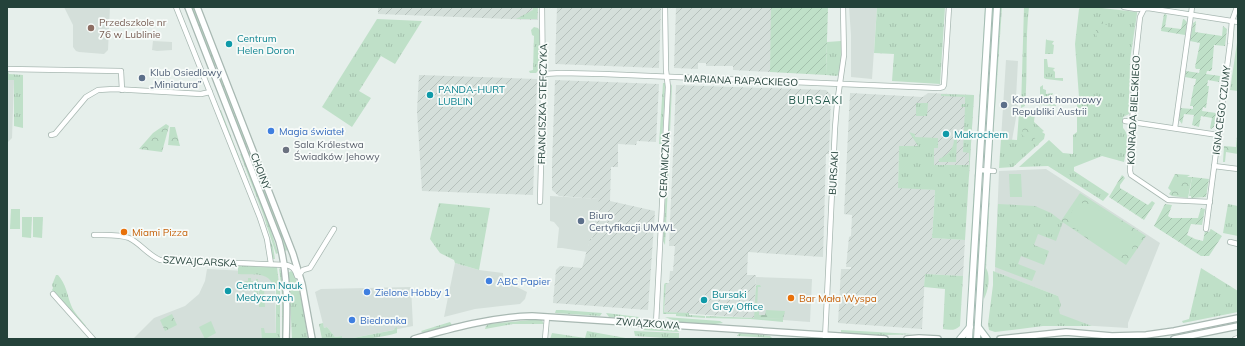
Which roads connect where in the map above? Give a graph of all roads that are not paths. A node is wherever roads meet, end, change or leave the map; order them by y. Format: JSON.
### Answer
{"nodes":[{"id":1,"x":176,"y":7,"type":"edge"},
{"id":2,"x":188,"y":7,"type":"edge"},
{"id":3,"x":197,"y":7,"type":"edge"},
{"id":4,"x":542,"y":7,"type":"edge"},
{"id":5,"x":665,"y":7,"type":"edge"},
{"id":6,"x":843,"y":7,"type":"edge"},
{"id":7,"x":949,"y":7,"type":"edge"},
{"id":8,"x":989,"y":7,"type":"edge"},
{"id":9,"x":997,"y":7,"type":"edge"},
{"id":10,"x":1124,"y":7,"type":"edge"},
{"id":11,"x":1192,"y":7,"type":"edge"},
{"id":12,"x":1237,"y":7,"type":"edge"},
{"id":13,"x":1145,"y":8,"type":"edge"},
{"id":14,"x":1191,"y":15,"type":"junction"},
{"id":15,"x":1232,"y":22,"type":"junction"},
{"id":16,"x":1238,"y":22,"type":"edge"},
{"id":17,"x":7,"y":69,"type":"edge"},
{"id":18,"x":543,"y":74,"type":"junction"},
{"id":19,"x":668,"y":76,"type":"junction"},
{"id":20,"x":841,"y":84,"type":"junction"},
{"id":21,"x":122,"y":90,"type":"junction"},
{"id":22,"x":210,"y":92,"type":"junction"},
{"id":23,"x":1125,"y":121,"type":"dead end"},
{"id":24,"x":1132,"y":122,"type":"junction"},
{"id":25,"x":1175,"y":128,"type":"junction"},
{"id":26,"x":51,"y":135,"type":"dead end"},
{"id":27,"x":1218,"y":135,"type":"junction"},
{"id":28,"x":1214,"y":166,"type":"junction"},
{"id":29,"x":1238,"y":169,"type":"edge"},
{"id":30,"x":980,"y":170,"type":"junction"},
{"id":31,"x":990,"y":171,"type":"junction"},
{"id":32,"x":540,"y":202,"type":"dead end"},
{"id":33,"x":1210,"y":202,"type":"junction"},
{"id":34,"x":334,"y":229,"type":"dead end"},
{"id":35,"x":1206,"y":229,"type":"dead end"},
{"id":36,"x":94,"y":235,"type":"dead end"},
{"id":37,"x":1230,"y":242,"type":"dead end"},
{"id":38,"x":1238,"y":244,"type":"edge"},
{"id":39,"x":271,"y":264,"type":"junction"},
{"id":40,"x":284,"y":264,"type":"junction"},
{"id":41,"x":295,"y":267,"type":"junction"},
{"id":42,"x":306,"y":269,"type":"junction"},
{"id":43,"x":285,"y":272,"type":"junction"},
{"id":44,"x":299,"y":275,"type":"junction"},
{"id":45,"x":302,"y":284,"type":"junction"},
{"id":46,"x":53,"y":294,"type":"dead end"},
{"id":47,"x":547,"y":317,"type":"junction"},
{"id":48,"x":1238,"y":318,"type":"edge"},
{"id":49,"x":656,"y":324,"type":"junction"},
{"id":50,"x":970,"y":326,"type":"junction"},
{"id":51,"x":1238,"y":326,"type":"edge"},
{"id":52,"x":978,"y":327,"type":"junction"},
{"id":53,"x":1174,"y":331,"type":"junction"},
{"id":54,"x":825,"y":337,"type":"edge"},
{"id":55,"x":93,"y":339,"type":"edge"},
{"id":56,"x":286,"y":339,"type":"edge"},
{"id":57,"x":312,"y":339,"type":"edge"},
{"id":58,"x":414,"y":339,"type":"edge"},
{"id":59,"x":544,"y":339,"type":"edge"},
{"id":60,"x":885,"y":339,"type":"edge"},
{"id":61,"x":907,"y":339,"type":"edge"},
{"id":62,"x":938,"y":339,"type":"edge"},
{"id":63,"x":960,"y":339,"type":"edge"},
{"id":64,"x":969,"y":339,"type":"edge"},
{"id":65,"x":977,"y":339,"type":"edge"},
{"id":66,"x":987,"y":339,"type":"edge"},
{"id":67,"x":1000,"y":339,"type":"edge"},
{"id":68,"x":1174,"y":339,"type":"edge"}],
"edges":[{"from":1,"to":22,"type":"street"},
{"from":2,"to":40,"type":"street","name":"CHOINY"},
{"from":3,"to":41,"type":"street","name":"CHOINY"},
{"from":4,"to":18,"type":"street","name":"FRANCISZKA STEFCZYKA"},
{"from":5,"to":19,"type":"street","name":"CERAMICZNA"},
{"from":6,"to":20,"type":"street","name":"BURSAKI"},
{"from":7,"to":20,"type":"street","name":"MARIANA RAPACKIEGO"},
{"from":8,"to":30,"type":"main road"},
{"from":9,"to":31,"type":"main road"},
{"from":10,"to":13,"type":"street"},
{"from":11,"to":14,"type":"street"},
{"from":12,"to":15,"type":"street","name":"IGNACEGO CZUMY"},
{"from":13,"to":14,"type":"street"},
{"from":13,"to":24,"type":"street","name":"KONRADA BIELSKIEGO"},
{"from":14,"to":15,"type":"street"},
{"from":14,"to":25,"type":"street"},
{"from":15,"to":16,"type":"street"},
{"from":15,"to":27,"type":"street","name":"IGNACEGO CZUMY"},
{"from":17,"to":21,"type":"street"},
{"from":18,"to":19,"type":"street","name":"MARIANA RAPACKIEGO"},
{"from":18,"to":32,"type":"street","name":"FRANCISZKA STEFCZYKA"},
{"from":19,"to":20,"type":"street","name":"MARIANA RAPACKIEGO"},
{"from":19,"to":49,"type":"street","name":"CERAMICZNA"},
{"from":20,"to":54,"type":"street","name":"BURSAKI"},
{"from":21,"to":22,"type":"street"},
{"from":21,"to":26,"type":"street"},
{"from":22,"to":39,"type":"street"},
{"from":23,"to":24,"type":"street"},
{"from":24,"to":25,"type":"street"},
{"from":24,"to":33,"type":"street","name":"KONRADA BIELSKIEGO"},
{"from":25,"to":27,"type":"street"},
{"from":27,"to":28,"type":"street","name":"IGNACEGO CZUMY"},
{"from":28,"to":29,"type":"street","name":"IGNACEGO CZUMY"},
{"from":28,"to":33,"type":"street"},
{"from":30,"to":31,"type":"street"},
{"from":30,"to":50,"type":"main road"},
{"from":31,"to":52,"type":"main road"},
{"from":33,"to":35,"type":"street"},
{"from":34,"to":42,"type":"street"},
{"from":36,"to":39,"type":"street","name":"SZWAJCARSKA"},
{"from":37,"to":38,"type":"street"},
{"from":39,"to":40,"type":"street","name":"SZWAJCARSKA"},
{"from":40,"to":41,"type":"street","name":"SZWAJCARSKA"},
{"from":40,"to":43,"type":"street","name":"CHOINY"},
{"from":41,"to":42,"type":"street","name":"SZWAJCARSKA"},
{"from":41,"to":43,"type":"street"},
{"from":41,"to":44,"type":"street","name":"CHOINY"},
{"from":41,"to":45,"type":"street"},
{"from":42,"to":44,"type":"street"},
{"from":43,"to":56,"type":"street","name":"CHOINY"},
{"from":44,"to":45,"type":"street","name":"CHOINY"},
{"from":45,"to":57,"type":"street","name":"CHOINY"},
{"from":46,"to":55,"type":"street"},
{"from":47,"to":49,"type":"street","name":"ZWIĄZKOWA"},
{"from":47,"to":58,"type":"street","name":"ZWIĄZKOWA"},
{"from":47,"to":59,"type":"street"},
{"from":48,"to":53,"type":"street"},
{"from":49,"to":54,"type":"street","name":"ZWIĄZKOWA"},
{"from":50,"to":63,"type":"main road"},
{"from":50,"to":64,"type":"main road"},
{"from":51,"to":68,"type":"street"},
{"from":52,"to":65,"type":"main road"},
{"from":52,"to":66,"type":"main road"},
{"from":53,"to":67,"type":"street"},
{"from":53,"to":68,"type":"street"},
{"from":54,"to":60,"type":"street","name":"ZWIĄZKOWA"},
{"from":61,"to":62,"type":"street"}]}
